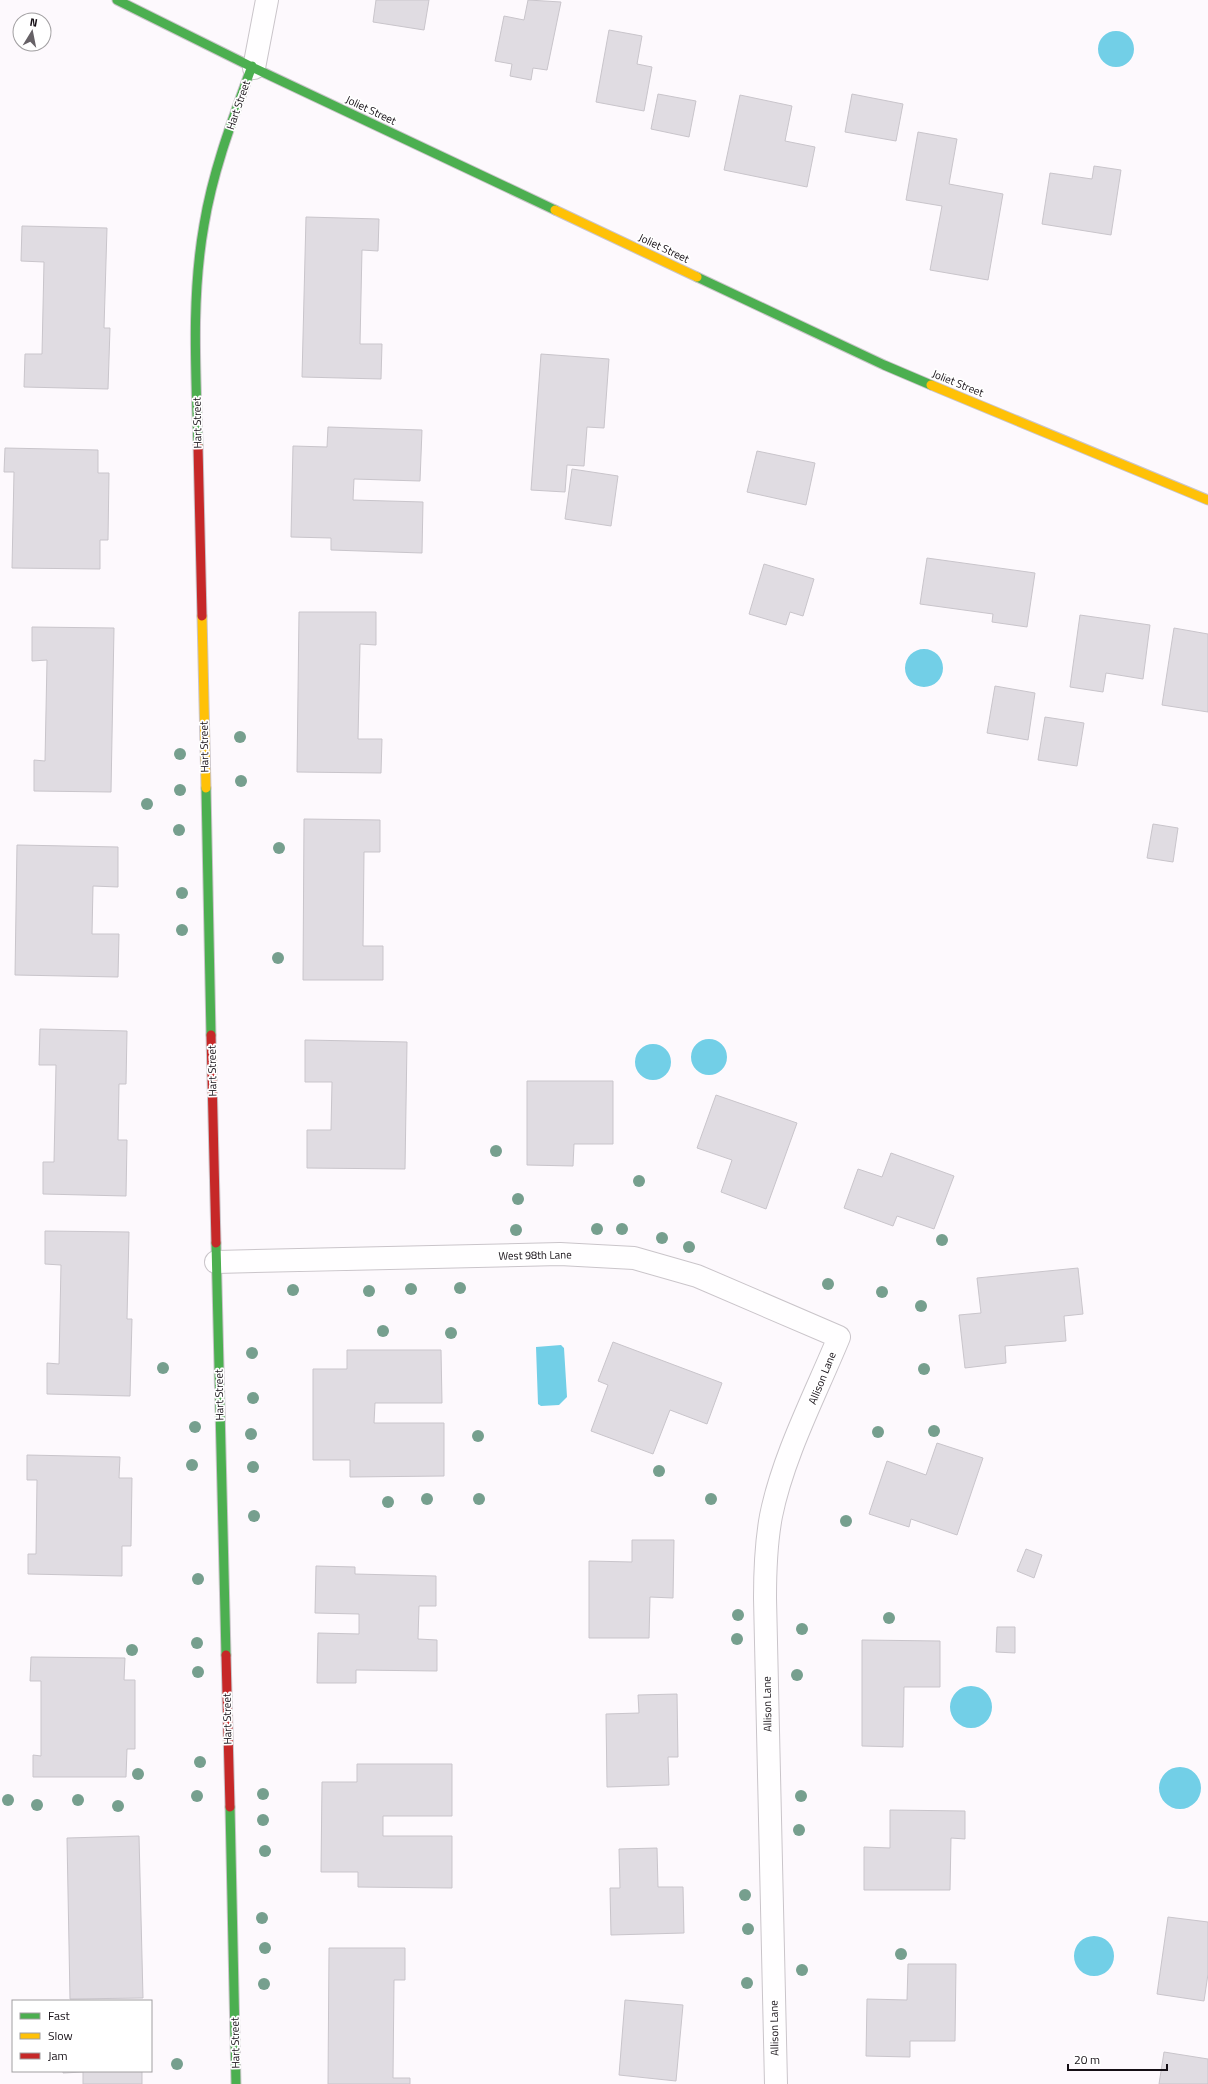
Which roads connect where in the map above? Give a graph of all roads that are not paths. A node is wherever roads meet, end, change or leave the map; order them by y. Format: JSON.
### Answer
{"nodes":[{"id":1,"x":117,"y":0,"type":"edge"},
{"id":2,"x":267,"y":0,"type":"edge"},
{"id":3,"x":253,"y":67,"type":"junction"},
{"id":4,"x":1208,"y":500,"type":"edge"},
{"id":5,"x":216,"y":1262,"type":"junction"},
{"id":6,"x":839,"y":1337,"type":"joint"},
{"id":7,"x":236,"y":2084,"type":"edge"},
{"id":8,"x":776,"y":2084,"type":"edge"}],
"edges":[{"from":1,"to":3,"type":"street","name":"Joliet Street"},
{"from":2,"to":3,"type":"street","name":"Hart Street"},
{"from":3,"to":4,"type":"street","name":"Joliet Street"},
{"from":3,"to":5,"type":"street","name":"Hart Street"},
{"from":5,"to":6,"type":"street","name":"West 98th Lane"},
{"from":5,"to":7,"type":"street","name":"Hart Street"},
{"from":6,"to":8,"type":"street","name":"Allison Lane"}]}
